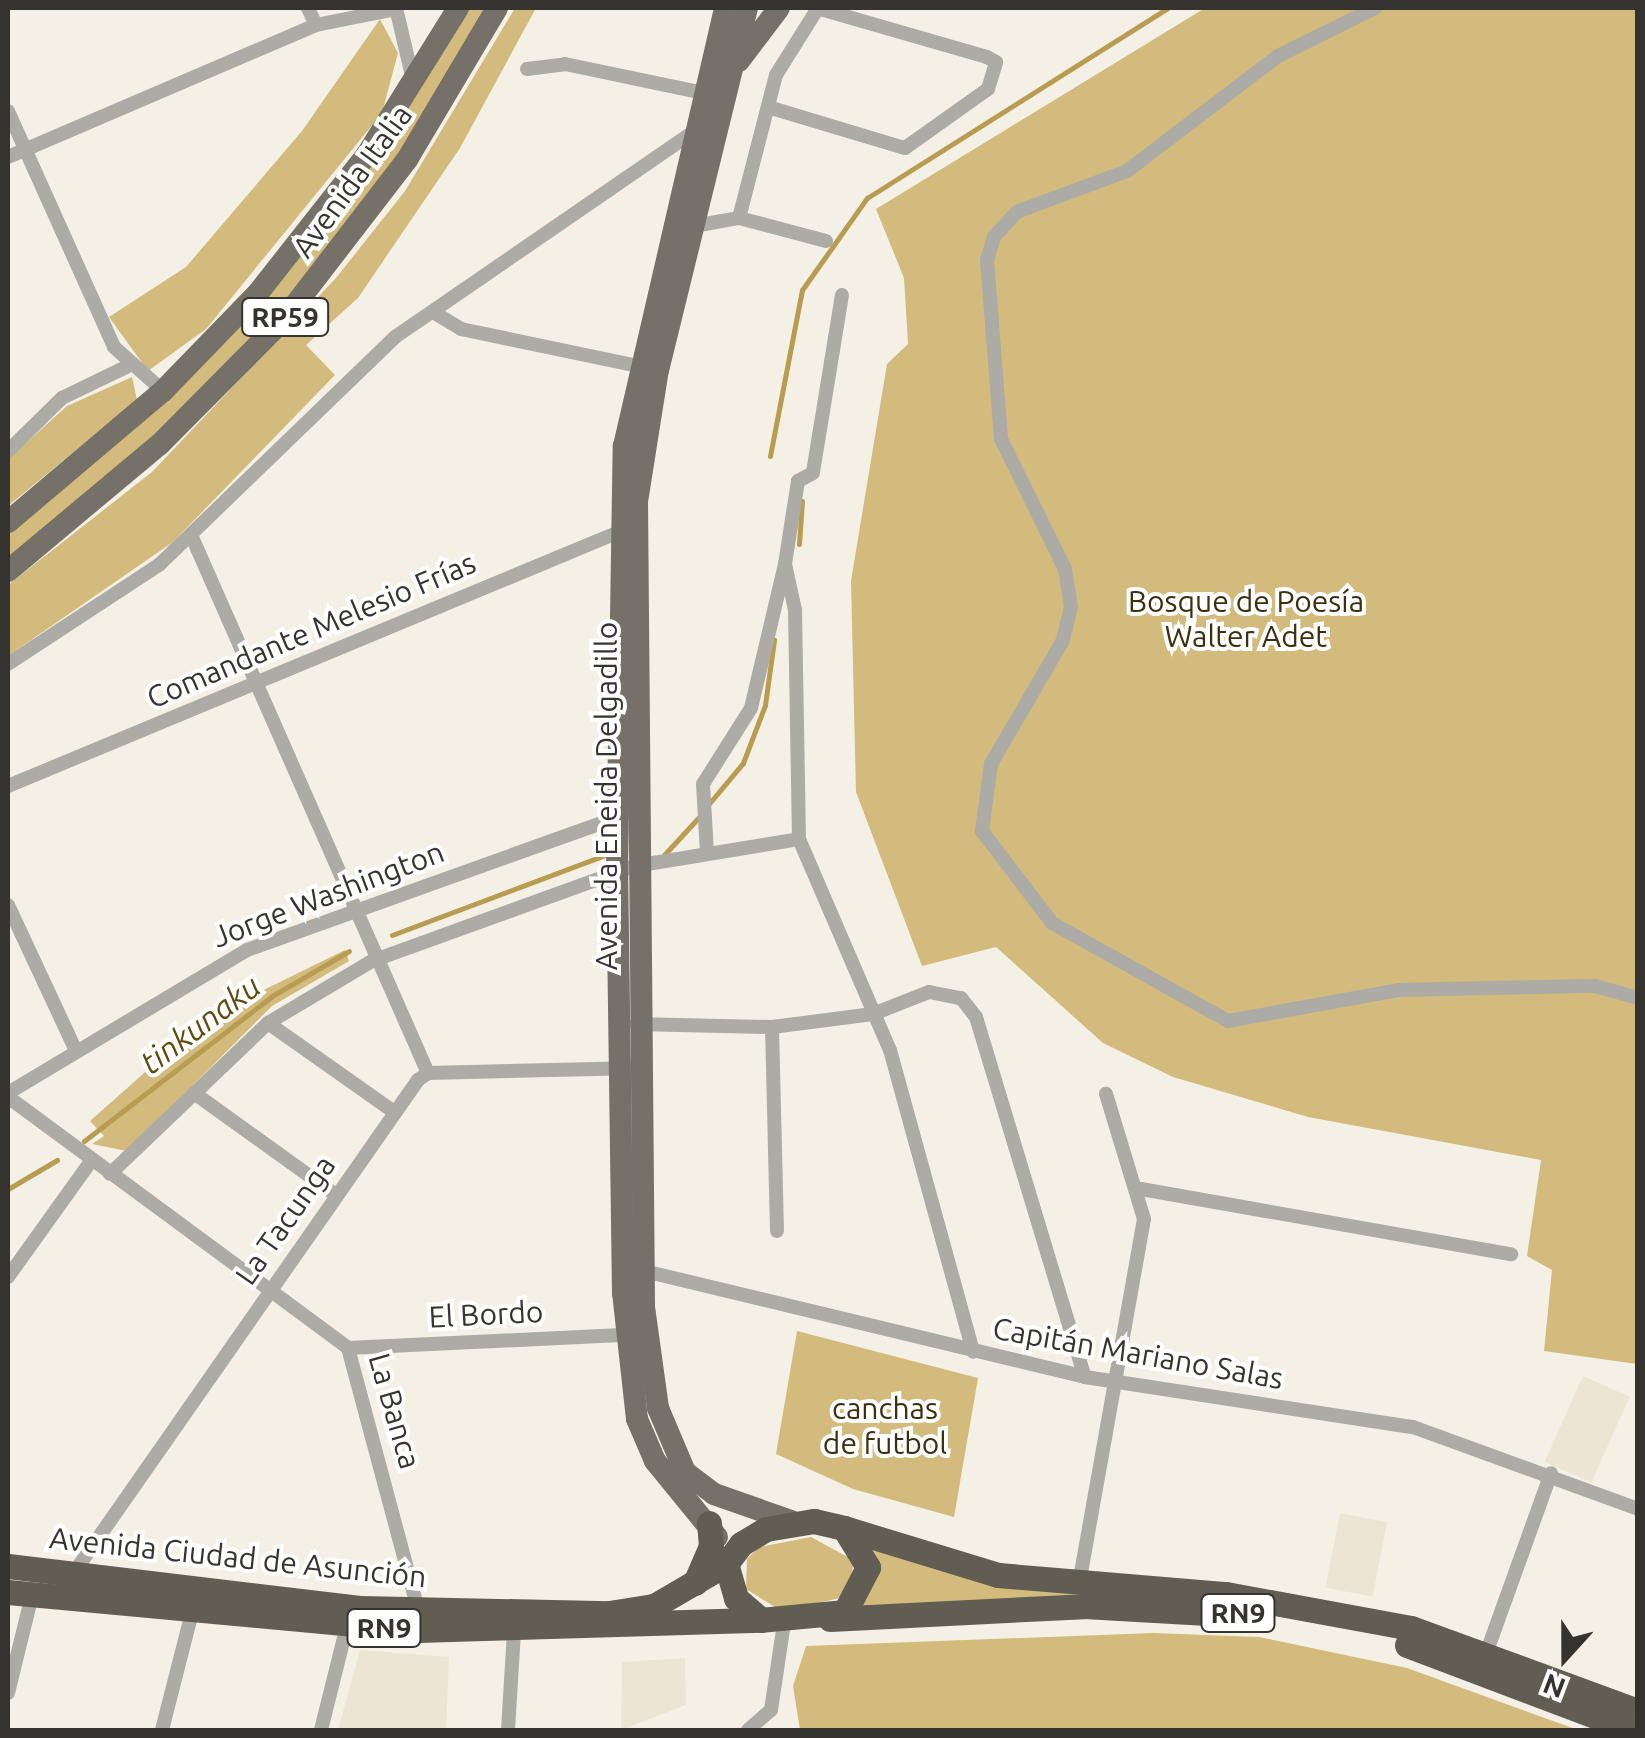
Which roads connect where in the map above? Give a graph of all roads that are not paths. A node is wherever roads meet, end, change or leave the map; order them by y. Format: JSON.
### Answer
{"nodes":[{"id":1,"x":308,"y":8,"type":"edge"},
{"id":2,"x":396,"y":8,"type":"edge"},
{"id":3,"x":458,"y":8,"type":"edge"},
{"id":4,"x":497,"y":8,"type":"edge"},
{"id":5,"x":725,"y":8,"type":"edge"},
{"id":6,"x":746,"y":8,"type":"edge"},
{"id":7,"x":779,"y":8,"type":"edge"},
{"id":8,"x":817,"y":8,"type":"edge"},
{"id":9,"x":1376,"y":8,"type":"edge"},
{"id":10,"x":316,"y":26,"type":"junction"},
{"id":11,"x":527,"y":69,"type":"dead end"},
{"id":12,"x":732,"y":72,"type":"junction"},
{"id":13,"x":415,"y":83,"type":"junction"},
{"id":14,"x":715,"y":95,"type":"junction"},
{"id":15,"x":768,"y":107,"type":"junction"},
{"id":16,"x":8,"y":111,"type":"edge"},
{"id":17,"x":694,"y":131,"type":"junction"},
{"id":18,"x":24,"y":150,"type":"junction"},
{"id":19,"x":8,"y":157,"type":"edge"},
{"id":20,"x":739,"y":218,"type":"junction"},
{"id":21,"x":694,"y":226,"type":"junction"},
{"id":22,"x":826,"y":240,"type":"dead end"},
{"id":23,"x":842,"y":295,"type":"dead end"},
{"id":24,"x":432,"y":312,"type":"junction"},
{"id":25,"x":638,"y":366,"type":"junction"},
{"id":26,"x":126,"y":367,"type":"junction"},
{"id":27,"x":163,"y":390,"type":"junction"},
{"id":28,"x":8,"y":452,"type":"edge"},
{"id":29,"x":8,"y":522,"type":"edge"},
{"id":30,"x":628,"y":529,"type":"junction"},
{"id":31,"x":192,"y":537,"type":"junction"},
{"id":32,"x":785,"y":564,"type":"junction"},
{"id":33,"x":8,"y":570,"type":"edge"},
{"id":34,"x":8,"y":664,"type":"edge"},
{"id":35,"x":255,"y":684,"type":"junction"},
{"id":36,"x":8,"y":786,"type":"edge"},
{"id":37,"x":626,"y":815,"type":"junction"},
{"id":38,"x":799,"y":840,"type":"junction"},
{"id":39,"x":707,"y":853,"type":"junction"},
{"id":40,"x":626,"y":869,"type":"junction"},
{"id":41,"x":8,"y":905,"type":"edge"},
{"id":42,"x":350,"y":911,"type":"junction"},
{"id":43,"x":372,"y":961,"type":"junction"},
{"id":44,"x":1638,"y":998,"type":"edge"},
{"id":45,"x":873,"y":1014,"type":"junction"},
{"id":46,"x":268,"y":1023,"type":"junction"},
{"id":47,"x":636,"y":1024,"type":"junction"},
{"id":48,"x":772,"y":1027,"type":"junction"},
{"id":49,"x":75,"y":1049,"type":"junction"},
{"id":50,"x":628,"y":1068,"type":"junction"},
{"id":51,"x":428,"y":1072,"type":"junction"},
{"id":52,"x":194,"y":1094,"type":"junction"},
{"id":53,"x":1106,"y":1094,"type":"dead end"},
{"id":54,"x":8,"y":1095,"type":"edge"},
{"id":55,"x":394,"y":1112,"type":"junction"},
{"id":56,"x":91,"y":1161,"type":"junction"},
{"id":57,"x":110,"y":1174,"type":"junction"},
{"id":58,"x":1141,"y":1189,"type":"junction"},
{"id":59,"x":336,"y":1195,"type":"junction"},
{"id":60,"x":777,"y":1231,"type":"dead end"},
{"id":61,"x":1512,"y":1254,"type":"dead end"},
{"id":62,"x":633,"y":1270,"type":"junction"},
{"id":63,"x":8,"y":1277,"type":"edge"},
{"id":64,"x":269,"y":1291,"type":"junction"},
{"id":65,"x":626,"y":1335,"type":"junction"},
{"id":66,"x":348,"y":1348,"type":"junction"},
{"id":67,"x":973,"y":1352,"type":"junction"},
{"id":68,"x":1086,"y":1377,"type":"junction"},
{"id":69,"x":1115,"y":1382,"type":"junction"},
{"id":70,"x":1550,"y":1472,"type":"junction"},
{"id":71,"x":1638,"y":1509,"type":"edge"},
{"id":72,"x":792,"y":1521,"type":"junction"},
{"id":73,"x":709,"y":1523,"type":"junction"},
{"id":74,"x":844,"y":1528,"type":"junction"},
{"id":75,"x":726,"y":1561,"type":"junction"},
{"id":76,"x":8,"y":1566,"type":"edge"},
{"id":77,"x":73,"y":1574,"type":"junction"},
{"id":78,"x":694,"y":1583,"type":"junction"},
{"id":79,"x":1079,"y":1584,"type":"junction"},
{"id":80,"x":20,"y":1594,"type":"edge"},
{"id":81,"x":418,"y":1609,"type":"junction"},
{"id":82,"x":192,"y":1612,"type":"junction"},
{"id":83,"x":826,"y":1619,"type":"junction"},
{"id":84,"x":773,"y":1621,"type":"junction"},
{"id":85,"x":347,"y":1626,"type":"junction"},
{"id":86,"x":514,"y":1631,"type":"junction"},
{"id":87,"x":1487,"y":1651,"type":"junction"},
{"id":88,"x":8,"y":1693,"type":"edge"},
{"id":89,"x":1638,"y":1711,"type":"edge"},
{"id":90,"x":162,"y":1730,"type":"edge"},
{"id":91,"x":321,"y":1730,"type":"edge"},
{"id":92,"x":508,"y":1730,"type":"edge"},
{"id":93,"x":748,"y":1730,"type":"edge"},
{"id":94,"x":1632,"y":1730,"type":"edge"}],
"edges":[{"from":1,"to":10,"type":"street"},
{"from":2,"to":10,"type":"street"},
{"from":2,"to":13,"type":"street"},
{"from":3,"to":13,"type":"main road","name":"Avenida Italia","number":"RP59"},
{"from":4,"to":33,"type":"main road","name":"Avenida Italia","number":"RP59"},
{"from":5,"to":14,"type":"main road","name":"Avenida Eneida Delgadillo"},
{"from":6,"to":12,"type":"main road","name":"Avenida Eneida Delgadillo"},
{"from":7,"to":12,"type":"main road"},
{"from":8,"to":15,"type":"street"},
{"from":8,"to":15,"type":"street"},
{"from":9,"to":44,"type":"street"},
{"from":10,"to":18,"type":"street"},
{"from":11,"to":14,"type":"street"},
{"from":12,"to":14,"type":"main road","name":"Avenida Eneida Delgadillo"},
{"from":13,"to":27,"type":"main road","name":"Avenida Italia","number":"RP59"},
{"from":14,"to":17,"type":"main road","name":"Avenida Eneida Delgadillo"},
{"from":14,"to":21,"type":"main road","name":"Avenida Eneida Delgadillo"},
{"from":15,"to":20,"type":"street"},
{"from":16,"to":18,"type":"street"},
{"from":17,"to":24,"type":"street"},
{"from":17,"to":25,"type":"main road","name":"Avenida Eneida Delgadillo"},
{"from":18,"to":19,"type":"street"},
{"from":18,"to":26,"type":"street"},
{"from":20,"to":21,"type":"street"},
{"from":20,"to":22,"type":"street"},
{"from":21,"to":30,"type":"main road","name":"Avenida Eneida Delgadillo"},
{"from":23,"to":32,"type":"street"},
{"from":24,"to":25,"type":"street"},
{"from":24,"to":31,"type":"street"},
{"from":25,"to":30,"type":"main road","name":"Avenida Eneida Delgadillo"},
{"from":26,"to":27,"type":"street"},
{"from":26,"to":28,"type":"street"},
{"from":27,"to":29,"type":"main road","name":"Avenida Italia","number":"RP59"},
{"from":30,"to":35,"type":"street","name":"Comandante Melesio Frías"},
{"from":30,"to":37,"type":"main road","name":"Avenida Eneida Delgadillo"},
{"from":31,"to":34,"type":"street"},
{"from":31,"to":35,"type":"street"},
{"from":32,"to":38,"type":"street"},
{"from":32,"to":39,"type":"street"},
{"from":35,"to":36,"type":"street","name":"Comandante Melesio Frías"},
{"from":35,"to":42,"type":"street"},
{"from":37,"to":40,"type":"main road","name":"Avenida Eneida Delgadillo"},
{"from":37,"to":42,"type":"street","name":"Jorge Washington"},
{"from":38,"to":39,"type":"street"},
{"from":38,"to":45,"type":"street"},
{"from":39,"to":40,"type":"street"},
{"from":40,"to":43,"type":"street"},
{"from":40,"to":47,"type":"main road","name":"Avenida Eneida Delgadillo"},
{"from":40,"to":50,"type":"main road","name":"Avenida Eneida Delgadillo"},
{"from":41,"to":49,"type":"street"},
{"from":42,"to":43,"type":"street"},
{"from":42,"to":49,"type":"street","name":"Jorge Washington"},
{"from":43,"to":46,"type":"street"},
{"from":43,"to":51,"type":"street"},
{"from":45,"to":48,"type":"street"},
{"from":45,"to":67,"type":"street"},
{"from":45,"to":68,"type":"street"},
{"from":46,"to":52,"type":"street"},
{"from":46,"to":55,"type":"street"},
{"from":47,"to":48,"type":"street"},
{"from":47,"to":50,"type":"main road","name":"Avenida Eneida Delgadillo"},
{"from":48,"to":60,"type":"street"},
{"from":49,"to":54,"type":"street","name":"Jorge Washington"},
{"from":50,"to":51,"type":"street"},
{"from":50,"to":62,"type":"main road","name":"Avenida Eneida Delgadillo"},
{"from":51,"to":55,"type":"street","name":"La Tacunga"},
{"from":52,"to":57,"type":"street"},
{"from":52,"to":59,"type":"street"},
{"from":53,"to":58,"type":"street"},
{"from":54,"to":56,"type":"street","name":"La Banca"},
{"from":55,"to":59,"type":"street","name":"La Tacunga"},
{"from":56,"to":57,"type":"street","name":"La Banca"},
{"from":56,"to":63,"type":"street"},
{"from":57,"to":64,"type":"street","name":"La Banca"},
{"from":58,"to":61,"type":"street"},
{"from":58,"to":69,"type":"street"},
{"from":59,"to":64,"type":"street","name":"La Tacunga"},
{"from":62,"to":65,"type":"main road","name":"Avenida Eneida Delgadillo"},
{"from":62,"to":67,"type":"street","name":"Capitán Mariano Salas"},
{"from":62,"to":72,"type":"main road","name":"Avenida Eneida Delgadillo"},
{"from":64,"to":66,"type":"street","name":"La Banca"},
{"from":64,"to":77,"type":"street","name":"La Tacunga"},
{"from":65,"to":66,"type":"street","name":"El Bordo"},
{"from":65,"to":73,"type":"main road","name":"Avenida Eneida Delgadillo"},
{"from":66,"to":81,"type":"street","name":"La Banca"},
{"from":67,"to":68,"type":"street","name":"Capitán Mariano Salas"},
{"from":68,"to":69,"type":"street","name":"Capitán Mariano Salas"},
{"from":69,"to":70,"type":"street","name":"Capitán Mariano Salas"},
{"from":69,"to":79,"type":"street"},
{"from":70,"to":71,"type":"street","name":"Capitán Mariano Salas"},
{"from":70,"to":87,"type":"street"},
{"from":72,"to":74,"type":"highway","number":"RN9"},
{"from":72,"to":75,"type":"highway","number":"RN9"},
{"from":73,"to":75,"type":"main road","name":"Avenida Eneida Delgadillo"},
{"from":73,"to":78,"type":"highway"},
{"from":74,"to":79,"type":"highway","number":"RN9"},
{"from":74,"to":83,"type":"highway"},
{"from":75,"to":78,"type":"highway","number":"RN9"},
{"from":75,"to":84,"type":"highway"},
{"from":76,"to":77,"type":"highway","name":"Avenida Ciudad de Asunción","number":"RN9"},
{"from":77,"to":81,"type":"highway","name":"Avenida Ciudad de Asunción","number":"RN9"},
{"from":78,"to":81,"type":"highway","name":"Avenida Ciudad de Asunción","number":"RN9"},
{"from":79,"to":87,"type":"highway","number":"RN9"},
{"from":80,"to":82,"type":"highway","name":"Avenida Ciudad de Asunción","number":"RN9"},
{"from":80,"to":88,"type":"street"},
{"from":82,"to":85,"type":"highway","name":"Avenida Ciudad de Asunción","number":"RN9"},
{"from":82,"to":90,"type":"street"},
{"from":83,"to":84,"type":"highway","number":"RN9"},
{"from":83,"to":94,"type":"highway","number":"RN9"},
{"from":84,"to":86,"type":"highway","name":"Avenida Ciudad de Asunción","number":"RN9"},
{"from":84,"to":93,"type":"street"},
{"from":85,"to":86,"type":"highway","name":"Avenida Ciudad de Asunción","number":"RN9"},
{"from":85,"to":91,"type":"street"},
{"from":86,"to":92,"type":"street"},
{"from":87,"to":89,"type":"highway","number":"RN9"}]}
